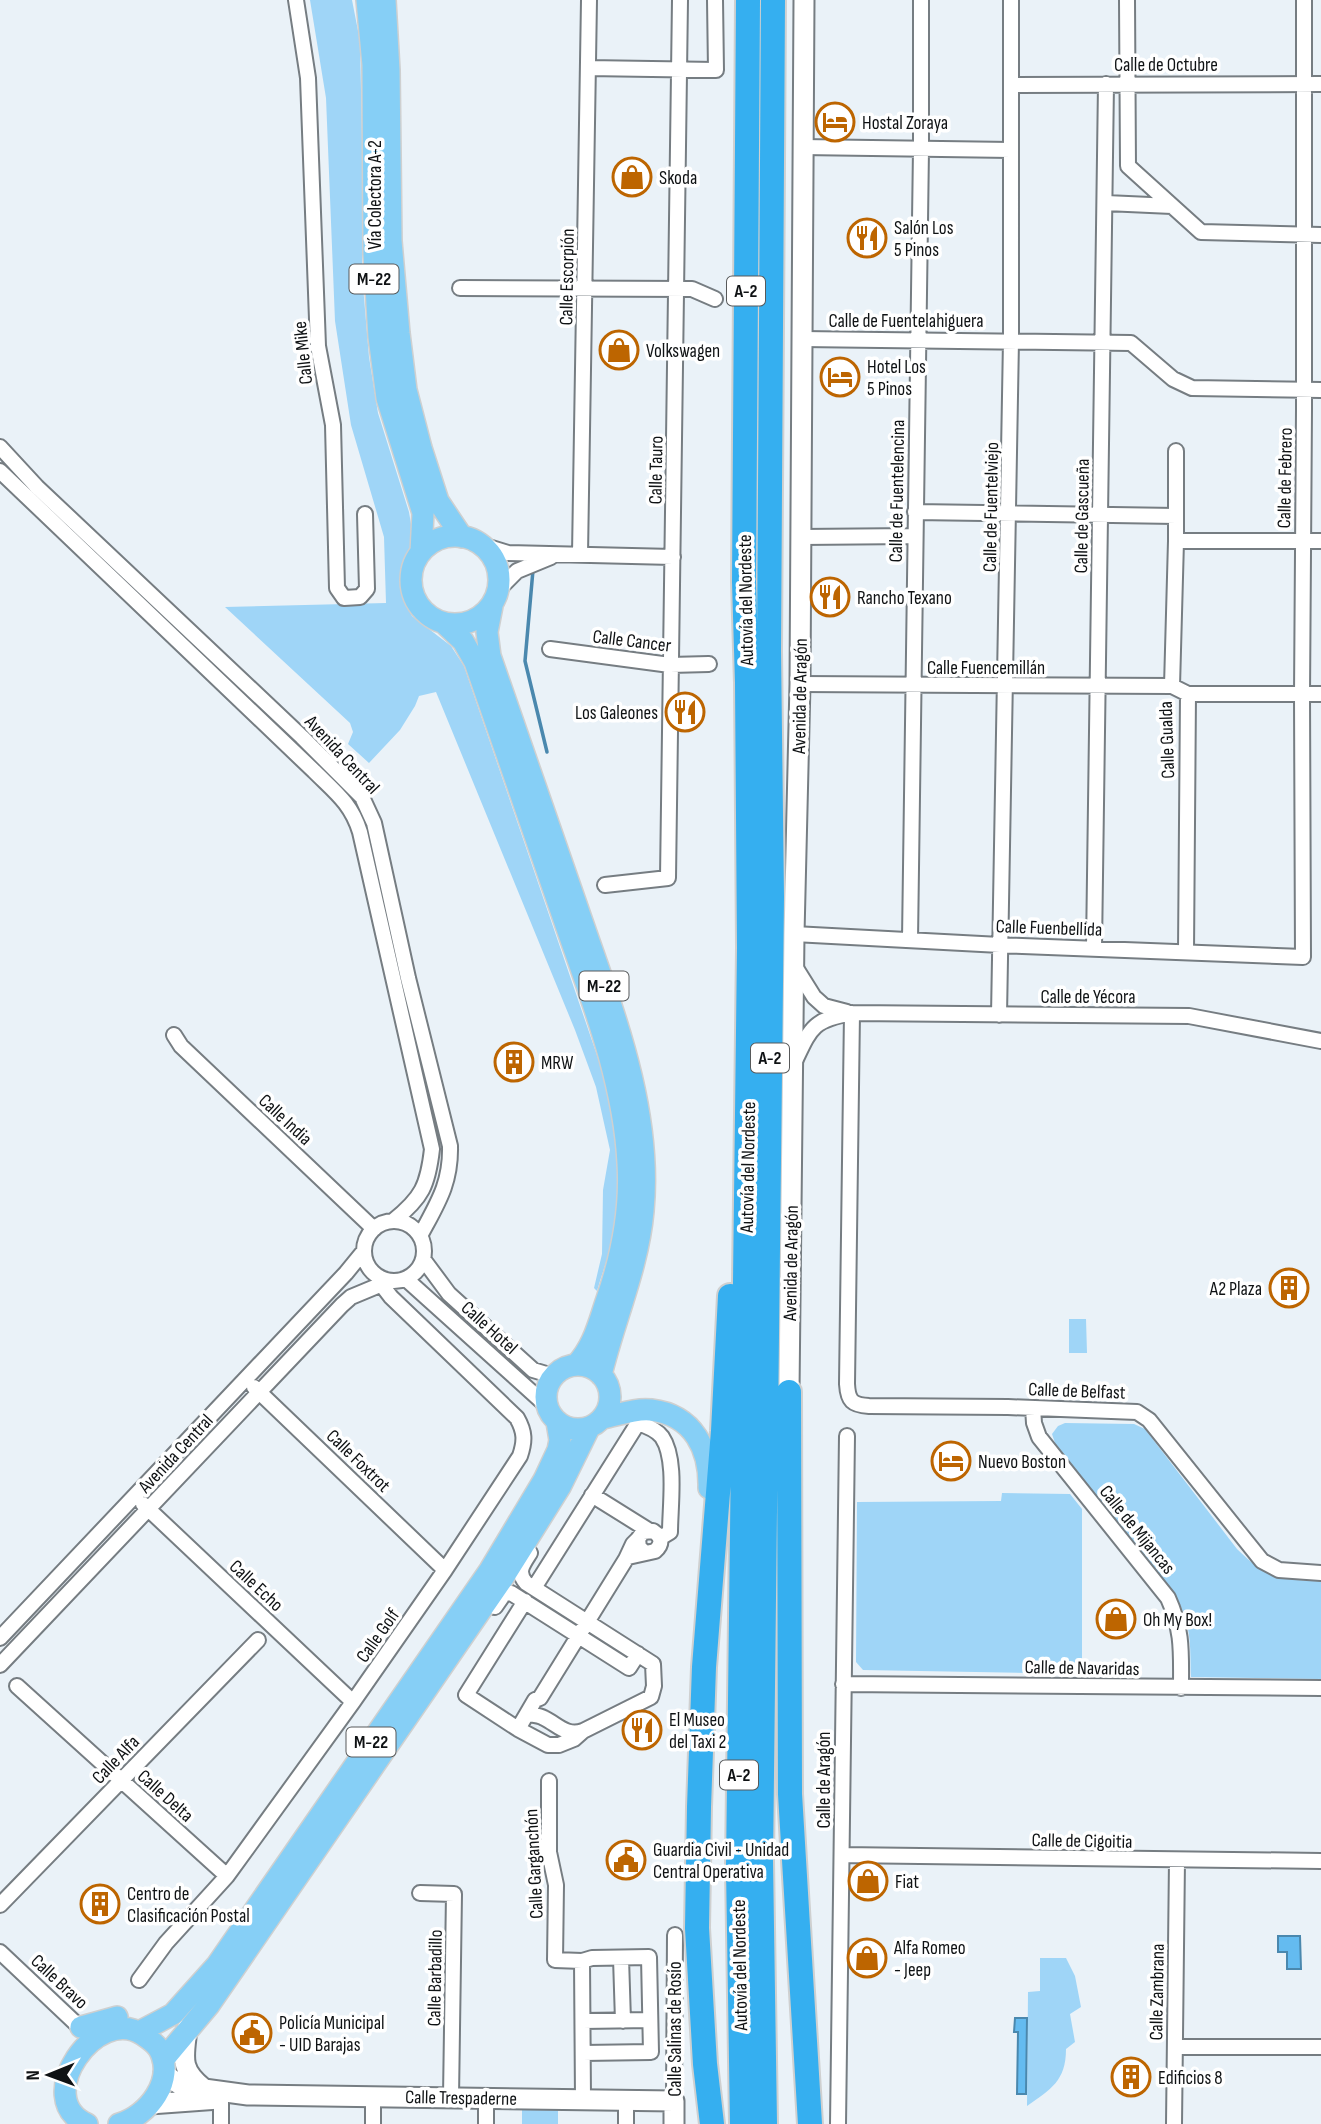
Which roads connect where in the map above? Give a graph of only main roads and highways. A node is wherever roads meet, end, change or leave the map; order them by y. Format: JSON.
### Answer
{"nodes":[{"id":1,"x":367,"y":0,"type":"edge"},
{"id":2,"x":385,"y":0,"type":"edge"},
{"id":3,"x":748,"y":0,"type":"edge"},
{"id":4,"x":773,"y":0,"type":"edge"},
{"id":5,"x":462,"y":537,"type":"junction"},
{"id":6,"x":422,"y":552,"type":"junction"},
{"id":7,"x":744,"y":582,"type":"junction"},
{"id":8,"x":495,"y":598,"type":"junction"},
{"id":9,"x":445,"y":624,"type":"junction"},
{"id":10,"x":740,"y":950,"type":"junction"},
{"id":11,"x":576,"y":1365,"type":"junction"},
{"id":12,"x":601,"y":1375,"type":"junction"},
{"id":13,"x":552,"y":1414,"type":"junction"},
{"id":14,"x":596,"y":1423,"type":"junction"},
{"id":15,"x":744,"y":1476,"type":"junction"},
{"id":16,"x":708,"y":1615,"type":"junction"},
{"id":17,"x":217,"y":1965,"type":"junction"},
{"id":18,"x":139,"y":2032,"type":"junction"},
{"id":19,"x":87,"y":2033,"type":"junction"},
{"id":20,"x":163,"y":2067,"type":"junction"},
{"id":21,"x":76,"y":2120,"type":"edge"},
{"id":22,"x":766,"y":2121,"type":"edge"},
{"id":23,"x":118,"y":2124,"type":"edge"},
{"id":24,"x":712,"y":2124,"type":"edge"},
{"id":25,"x":742,"y":2124,"type":"edge"},
{"id":26,"x":797,"y":2124,"type":"edge"},
{"id":27,"x":810,"y":2124,"type":"edge"}],
"edges":[{"from":1,"to":6,"type":"main road","name":"Vía Colectora A-2","number":"M-22"},
{"from":2,"to":5,"type":"main road","number":"M-22"},
{"from":3,"to":7,"type":"highway","name":"Autovía del Nordeste","number":"A-2"},
{"from":4,"to":22,"type":"highway","name":"Autovía del Nordeste","number":"A-2"},
{"from":5,"to":6,"type":"main road"},
{"from":5,"to":8,"type":"main road","number":"M-22"},
{"from":6,"to":9,"type":"main road","number":"M-22"},
{"from":7,"to":10,"type":"highway"},
{"from":7,"to":15,"type":"highway","name":"Autovía del Nordeste","number":"A-2"},
{"from":8,"to":9,"type":"main road"},
{"from":8,"to":12,"type":"main road","number":"M-22"},
{"from":9,"to":11,"type":"main road","number":"M-22"},
{"from":10,"to":15,"type":"highway"},
{"from":10,"to":16,"type":"highway"},
{"from":11,"to":12,"type":"main road"},
{"from":11,"to":13,"type":"main road"},
{"from":12,"to":14,"type":"main road"},
{"from":13,"to":14,"type":"main road"},
{"from":13,"to":17,"type":"main road","number":"M-22"},
{"from":14,"to":16,"type":"main road"},
{"from":14,"to":20,"type":"main road","number":"M-22"},
{"from":15,"to":25,"type":"highway","name":"Autovía del Nordeste","number":"A-2"},
{"from":16,"to":24,"type":"highway"},
{"from":17,"to":18,"type":"main road","number":"M-22"},
{"from":17,"to":19,"type":"main road"},
{"from":18,"to":19,"type":"main road"},
{"from":18,"to":20,"type":"main road"},
{"from":19,"to":21,"type":"main road"},
{"from":20,"to":23,"type":"main road"},
{"from":26,"to":27,"type":"highway"}]}
